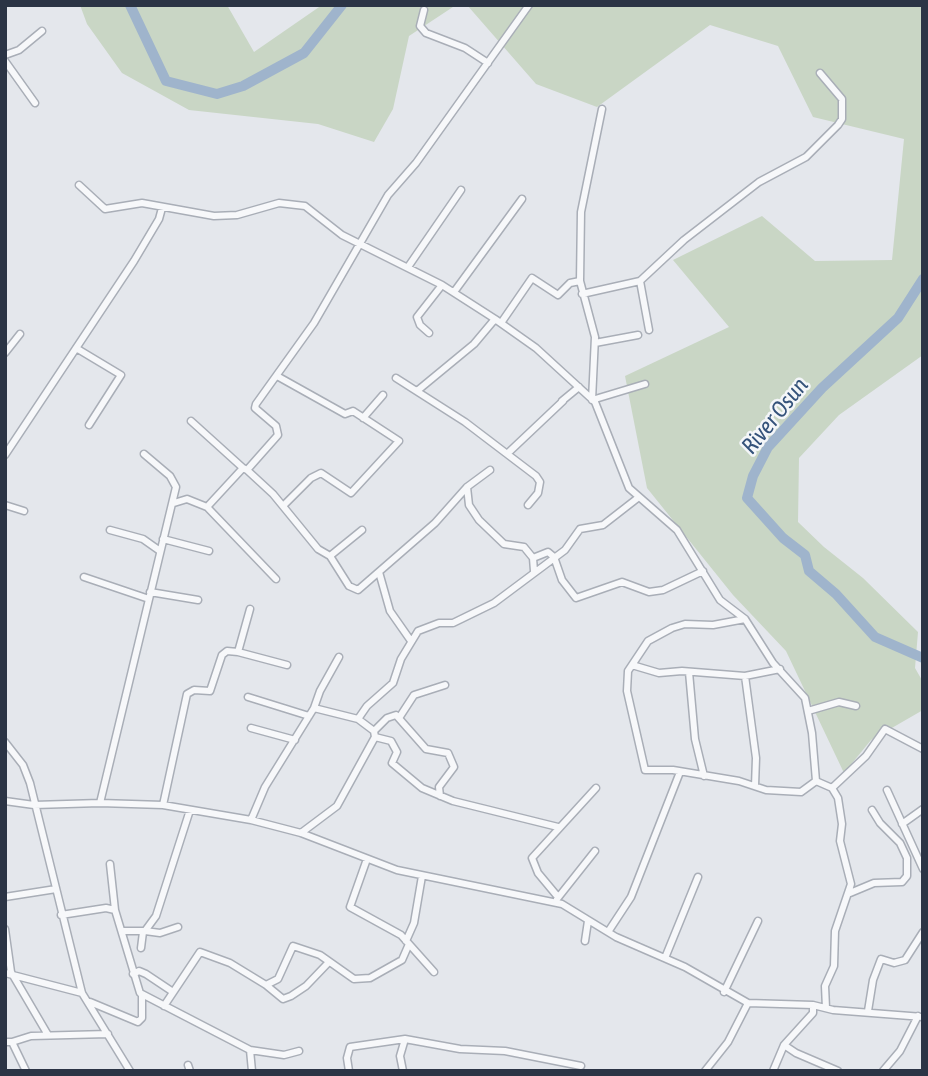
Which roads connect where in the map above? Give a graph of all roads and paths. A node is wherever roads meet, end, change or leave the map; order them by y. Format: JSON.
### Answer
{"nodes":[{"id":1,"x":529,"y":5,"type":"edge"},
{"id":2,"x":425,"y":10,"type":"dead end"},
{"id":3,"x":43,"y":31,"type":"dead end"},
{"id":4,"x":5,"y":55,"type":"edge"},
{"id":5,"x":5,"y":61,"type":"edge"},
{"id":6,"x":488,"y":63,"type":"junction"},
{"id":7,"x":820,"y":74,"type":"dead end"},
{"id":8,"x":35,"y":103,"type":"dead end"},
{"id":9,"x":602,"y":109,"type":"dead end"},
{"id":10,"x":79,"y":186,"type":"dead end"},
{"id":11,"x":461,"y":190,"type":"dead end"},
{"id":12,"x":522,"y":199,"type":"dead end"},
{"id":13,"x":162,"y":208,"type":"junction"},
{"id":14,"x":361,"y":244,"type":"junction"},
{"id":15,"x":408,"y":267,"type":"junction"},
{"id":16,"x":580,"y":281,"type":"junction"},
{"id":17,"x":640,"y":281,"type":"junction"},
{"id":18,"x":442,"y":285,"type":"junction"},
{"id":19,"x":454,"y":292,"type":"junction"},
{"id":20,"x":582,"y":294,"type":"junction"},
{"id":21,"x":498,"y":321,"type":"junction"},
{"id":22,"x":649,"y":330,"type":"dead end"},
{"id":23,"x":429,"y":333,"type":"dead end"},
{"id":24,"x":20,"y":334,"type":"dead end"},
{"id":25,"x":638,"y":335,"type":"dead end"},
{"id":26,"x":595,"y":343,"type":"junction"},
{"id":27,"x":76,"y":348,"type":"junction"},
{"id":28,"x":5,"y":353,"type":"edge"},
{"id":29,"x":277,"y":376,"type":"junction"},
{"id":30,"x":396,"y":378,"type":"dead end"},
{"id":31,"x":645,"y":384,"type":"dead end"},
{"id":32,"x":579,"y":387,"type":"junction"},
{"id":33,"x":417,"y":391,"type":"junction"},
{"id":34,"x":383,"y":395,"type":"dead end"},
{"id":35,"x":592,"y":400,"type":"junction"},
{"id":36,"x":363,"y":418,"type":"junction"},
{"id":37,"x":191,"y":421,"type":"dead end"},
{"id":38,"x":89,"y":425,"type":"dead end"},
{"id":39,"x":508,"y":453,"type":"junction"},
{"id":40,"x":145,"y":454,"type":"dead end"},
{"id":41,"x":5,"y":455,"type":"edge"},
{"id":42,"x":245,"y":469,"type":"junction"},
{"id":43,"x":490,"y":470,"type":"dead end"},
{"id":44,"x":467,"y":487,"type":"junction"},
{"id":45,"x":639,"y":498,"type":"junction"},
{"id":46,"x":174,"y":503,"type":"junction"},
{"id":47,"x":5,"y":505,"type":"edge"},
{"id":48,"x":528,"y":505,"type":"dead end"},
{"id":49,"x":283,"y":506,"type":"junction"},
{"id":50,"x":207,"y":507,"type":"junction"},
{"id":51,"x":24,"y":512,"type":"dead end"},
{"id":52,"x":110,"y":530,"type":"dead end"},
{"id":53,"x":362,"y":530,"type":"dead end"},
{"id":54,"x":163,"y":539,"type":"junction"},
{"id":55,"x":160,"y":551,"type":"junction"},
{"id":56,"x":209,"y":551,"type":"dead end"},
{"id":57,"x":330,"y":556,"type":"junction"},
{"id":58,"x":554,"y":557,"type":"junction"},
{"id":59,"x":533,"y":558,"type":"junction"},
{"id":60,"x":534,"y":571,"type":"junction"},
{"id":61,"x":703,"y":571,"type":"junction"},
{"id":62,"x":379,"y":572,"type":"junction"},
{"id":63,"x":84,"y":577,"type":"dead end"},
{"id":64,"x":276,"y":579,"type":"dead end"},
{"id":65,"x":149,"y":596,"type":"junction"},
{"id":66,"x":198,"y":600,"type":"dead end"},
{"id":67,"x":250,"y":609,"type":"dead end"},
{"id":68,"x":744,"y":619,"type":"junction"},
{"id":69,"x":411,"y":641,"type":"junction"},
{"id":70,"x":238,"y":652,"type":"junction"},
{"id":71,"x":339,"y":657,"type":"dead end"},
{"id":72,"x":287,"y":665,"type":"dead end"},
{"id":73,"x":632,"y":665,"type":"junction"},
{"id":74,"x":780,"y":669,"type":"junction"},
{"id":75,"x":689,"y":672,"type":"junction"},
{"id":76,"x":745,"y":676,"type":"junction"},
{"id":77,"x":444,"y":685,"type":"dead end"},
{"id":78,"x":248,"y":697,"type":"dead end"},
{"id":79,"x":856,"y":706,"type":"dead end"},
{"id":80,"x":314,"y":708,"type":"junction"},
{"id":81,"x":808,"y":711,"type":"junction"},
{"id":82,"x":309,"y":716,"type":"junction"},
{"id":83,"x":399,"y":718,"type":"junction"},
{"id":84,"x":358,"y":719,"type":"junction"},
{"id":85,"x":251,"y":729,"type":"dead end"},
{"id":86,"x":375,"y":734,"type":"junction"},
{"id":87,"x":295,"y":740,"type":"junction"},
{"id":88,"x":5,"y":743,"type":"edge"},
{"id":89,"x":923,"y":748,"type":"edge"},
{"id":90,"x":680,"y":772,"type":"junction"},
{"id":91,"x":704,"y":776,"type":"junction"},
{"id":92,"x":816,"y":781,"type":"junction"},
{"id":93,"x":755,"y":786,"type":"junction"},
{"id":94,"x":596,"y":788,"type":"dead end"},
{"id":95,"x":832,"y":788,"type":"junction"},
{"id":96,"x":887,"y":790,"type":"dead end"},
{"id":97,"x":440,"y":796,"type":"junction"},
{"id":98,"x":5,"y":801,"type":"edge"},
{"id":99,"x":100,"y":803,"type":"junction"},
{"id":100,"x":34,"y":805,"type":"junction"},
{"id":101,"x":163,"y":806,"type":"junction"},
{"id":102,"x":923,"y":809,"type":"edge"},
{"id":103,"x":190,"y":810,"type":"junction"},
{"id":104,"x":872,"y":810,"type":"dead end"},
{"id":105,"x":251,"y":820,"type":"junction"},
{"id":106,"x":902,"y":824,"type":"junction"},
{"id":107,"x":558,"y":827,"type":"junction"},
{"id":108,"x":301,"y":833,"type":"junction"},
{"id":109,"x":595,"y":850,"type":"dead end"},
{"id":110,"x":367,"y":859,"type":"junction"},
{"id":111,"x":110,"y":864,"type":"dead end"},
{"id":112,"x":923,"y":869,"type":"edge"},
{"id":113,"x":422,"y":876,"type":"junction"},
{"id":114,"x":698,"y":877,"type":"dead end"},
{"id":115,"x":56,"y":889,"type":"junction"},
{"id":116,"x":850,"y":893,"type":"junction"},
{"id":117,"x":5,"y":897,"type":"edge"},
{"id":118,"x":557,"y":900,"type":"junction"},
{"id":119,"x":115,"y":910,"type":"junction"},
{"id":120,"x":61,"y":915,"type":"junction"},
{"id":121,"x":588,"y":921,"type":"junction"},
{"id":122,"x":758,"y":921,"type":"dead end"},
{"id":123,"x":178,"y":928,"type":"dead end"},
{"id":124,"x":5,"y":929,"type":"edge"},
{"id":125,"x":123,"y":931,"type":"junction"},
{"id":126,"x":144,"y":931,"type":"junction"},
{"id":127,"x":608,"y":932,"type":"junction"},
{"id":128,"x":923,"y":932,"type":"edge"},
{"id":129,"x":585,"y":941,"type":"dead end"},
{"id":130,"x":408,"y":943,"type":"junction"},
{"id":131,"x":920,"y":945,"type":"edge"},
{"id":132,"x":141,"y":948,"type":"dead end"},
{"id":133,"x":664,"y":958,"type":"junction"},
{"id":134,"x":329,"y":962,"type":"junction"},
{"id":135,"x":434,"y":972,"type":"dead end"},
{"id":136,"x":8,"y":973,"type":"edge"},
{"id":137,"x":133,"y":974,"type":"junction"},
{"id":138,"x":266,"y":985,"type":"junction"},
{"id":139,"x":173,"y":992,"type":"junction"},
{"id":140,"x":724,"y":992,"type":"junction"},
{"id":141,"x":82,"y":993,"type":"junction"},
{"id":142,"x":142,"y":994,"type":"junction"},
{"id":143,"x":89,"y":1002,"type":"junction"},
{"id":144,"x":748,"y":1003,"type":"junction"},
{"id":145,"x":164,"y":1006,"type":"junction"},
{"id":146,"x":820,"y":1006,"type":"junction"},
{"id":147,"x":868,"y":1011,"type":"junction"},
{"id":148,"x":920,"y":1017,"type":"edge"},
{"id":149,"x":108,"y":1034,"type":"junction"},
{"id":150,"x":48,"y":1035,"type":"junction"},
{"id":151,"x":405,"y":1039,"type":"junction"},
{"id":152,"x":9,"y":1042,"type":"edge"},
{"id":153,"x":784,"y":1045,"type":"junction"},
{"id":154,"x":250,"y":1050,"type":"junction"},
{"id":155,"x":299,"y":1051,"type":"dead end"},
{"id":156,"x":580,"y":1066,"type":"dead end"},
{"id":157,"x":26,"y":1071,"type":"edge"},
{"id":158,"x":130,"y":1071,"type":"edge"},
{"id":159,"x":252,"y":1071,"type":"edge"},
{"id":160,"x":349,"y":1071,"type":"edge"},
{"id":161,"x":402,"y":1071,"type":"edge"},
{"id":162,"x":705,"y":1071,"type":"edge"},
{"id":163,"x":773,"y":1071,"type":"edge"},
{"id":164,"x":838,"y":1071,"type":"edge"},
{"id":165,"x":883,"y":1071,"type":"edge"}],
"edges":[{"from":1,"to":6,"type":"street"},
{"from":2,"to":6,"type":"street"},
{"from":3,"to":4,"type":"street"},
{"from":5,"to":8,"type":"street"},
{"from":6,"to":14,"type":"street"},
{"from":7,"to":17,"type":"street"},
{"from":9,"to":16,"type":"street"},
{"from":10,"to":13,"type":"street"},
{"from":11,"to":15,"type":"street"},
{"from":12,"to":19,"type":"street"},
{"from":13,"to":14,"type":"street"},
{"from":13,"to":27,"type":"street"},
{"from":14,"to":15,"type":"street"},
{"from":14,"to":29,"type":"street"},
{"from":15,"to":18,"type":"street"},
{"from":16,"to":20,"type":"street"},
{"from":16,"to":21,"type":"street"},
{"from":17,"to":20,"type":"street"},
{"from":17,"to":22,"type":"street"},
{"from":18,"to":19,"type":"street"},
{"from":18,"to":23,"type":"street"},
{"from":19,"to":21,"type":"street"},
{"from":20,"to":26,"type":"street"},
{"from":21,"to":32,"type":"street"},
{"from":21,"to":33,"type":"street"},
{"from":24,"to":28,"type":"street"},
{"from":25,"to":26,"type":"street"},
{"from":26,"to":35,"type":"street"},
{"from":27,"to":38,"type":"street"},
{"from":27,"to":41,"type":"street"},
{"from":29,"to":36,"type":"street"},
{"from":29,"to":42,"type":"street"},
{"from":30,"to":33,"type":"street"},
{"from":31,"to":35,"type":"street"},
{"from":32,"to":35,"type":"street"},
{"from":32,"to":39,"type":"street"},
{"from":33,"to":39,"type":"street"},
{"from":34,"to":36,"type":"street"},
{"from":35,"to":45,"type":"street"},
{"from":36,"to":49,"type":"street"},
{"from":37,"to":42,"type":"street"},
{"from":39,"to":48,"type":"street"},
{"from":40,"to":46,"type":"street"},
{"from":42,"to":49,"type":"street"},
{"from":42,"to":50,"type":"street"},
{"from":43,"to":44,"type":"street"},
{"from":44,"to":59,"type":"street"},
{"from":44,"to":62,"type":"street"},
{"from":45,"to":58,"type":"street"},
{"from":45,"to":61,"type":"street"},
{"from":46,"to":50,"type":"street"},
{"from":46,"to":54,"type":"street"},
{"from":47,"to":51,"type":"street"},
{"from":49,"to":57,"type":"street"},
{"from":50,"to":64,"type":"street"},
{"from":52,"to":55,"type":"street"},
{"from":53,"to":57,"type":"street"},
{"from":54,"to":55,"type":"street"},
{"from":54,"to":56,"type":"street"},
{"from":55,"to":65,"type":"street"},
{"from":57,"to":62,"type":"street"},
{"from":58,"to":59,"type":"street"},
{"from":58,"to":60,"type":"street"},
{"from":58,"to":61,"type":"street"},
{"from":59,"to":60,"type":"street"},
{"from":60,"to":69,"type":"street"},
{"from":61,"to":68,"type":"street"},
{"from":62,"to":69,"type":"street"},
{"from":63,"to":65,"type":"street"},
{"from":65,"to":66,"type":"street"},
{"from":65,"to":99,"type":"street"},
{"from":67,"to":70,"type":"street"},
{"from":68,"to":73,"type":"street"},
{"from":68,"to":74,"type":"street"},
{"from":69,"to":84,"type":"street"},
{"from":70,"to":72,"type":"street"},
{"from":70,"to":101,"type":"street"},
{"from":71,"to":80,"type":"street"},
{"from":73,"to":75,"type":"street"},
{"from":73,"to":90,"type":"street"},
{"from":74,"to":76,"type":"street"},
{"from":74,"to":81,"type":"street"},
{"from":75,"to":76,"type":"street"},
{"from":75,"to":91,"type":"street"},
{"from":76,"to":93,"type":"street"},
{"from":77,"to":83,"type":"street"},
{"from":78,"to":82,"type":"street"},
{"from":79,"to":81,"type":"street"},
{"from":80,"to":82,"type":"street"},
{"from":80,"to":84,"type":"street"},
{"from":81,"to":92,"type":"street"},
{"from":82,"to":87,"type":"street"},
{"from":83,"to":86,"type":"street"},
{"from":83,"to":97,"type":"street"},
{"from":84,"to":86,"type":"street"},
{"from":85,"to":87,"type":"street"},
{"from":86,"to":97,"type":"street"},
{"from":86,"to":108,"type":"street"},
{"from":87,"to":105,"type":"street"},
{"from":88,"to":100,"type":"street"},
{"from":89,"to":95,"type":"street"},
{"from":90,"to":91,"type":"street"},
{"from":90,"to":127,"type":"street"},
{"from":91,"to":93,"type":"street"},
{"from":92,"to":93,"type":"street"},
{"from":92,"to":95,"type":"street"},
{"from":94,"to":107,"type":"street"},
{"from":95,"to":116,"type":"street"},
{"from":96,"to":106,"type":"street"},
{"from":97,"to":107,"type":"street"},
{"from":98,"to":100,"type":"street"},
{"from":99,"to":100,"type":"street"},
{"from":99,"to":101,"type":"street"},
{"from":100,"to":115,"type":"street"},
{"from":101,"to":103,"type":"street"},
{"from":102,"to":106,"type":"street"},
{"from":103,"to":105,"type":"street"},
{"from":103,"to":126,"type":"street"},
{"from":104,"to":116,"type":"street"},
{"from":105,"to":108,"type":"street"},
{"from":106,"to":112,"type":"street"},
{"from":107,"to":118,"type":"street"},
{"from":108,"to":110,"type":"street"},
{"from":109,"to":118,"type":"street"},
{"from":110,"to":113,"type":"street"},
{"from":110,"to":130,"type":"street"},
{"from":111,"to":119,"type":"street"},
{"from":113,"to":118,"type":"street"},
{"from":113,"to":130,"type":"street"},
{"from":114,"to":133,"type":"street"},
{"from":115,"to":117,"type":"street"},
{"from":115,"to":120,"type":"street"},
{"from":116,"to":146,"type":"street"},
{"from":118,"to":121,"type":"street"},
{"from":119,"to":120,"type":"street"},
{"from":119,"to":125,"type":"street"},
{"from":120,"to":141,"type":"street"},
{"from":121,"to":127,"type":"street"},
{"from":121,"to":129,"type":"street"},
{"from":122,"to":140,"type":"street"},
{"from":123,"to":126,"type":"street"},
{"from":124,"to":136,"type":"street"},
{"from":125,"to":126,"type":"street"},
{"from":125,"to":137,"type":"street"},
{"from":126,"to":132,"type":"street"},
{"from":127,"to":133,"type":"street"},
{"from":128,"to":131,"type":"street"},
{"from":130,"to":134,"type":"street"},
{"from":130,"to":135,"type":"street"},
{"from":131,"to":147,"type":"street"},
{"from":133,"to":140,"type":"street"},
{"from":134,"to":138,"type":"street"},
{"from":134,"to":138,"type":"street"},
{"from":136,"to":141,"type":"street"},
{"from":136,"to":150,"type":"street"},
{"from":137,"to":139,"type":"street"},
{"from":137,"to":142,"type":"street"},
{"from":138,"to":139,"type":"street"},
{"from":139,"to":145,"type":"street"},
{"from":140,"to":144,"type":"street"},
{"from":141,"to":143,"type":"street"},
{"from":142,"to":143,"type":"street"},
{"from":142,"to":145,"type":"street"},
{"from":143,"to":149,"type":"street"},
{"from":144,"to":146,"type":"street"},
{"from":144,"to":162,"type":"street"},
{"from":145,"to":154,"type":"street"},
{"from":146,"to":147,"type":"street"},
{"from":146,"to":153,"type":"street"},
{"from":147,"to":148,"type":"street"},
{"from":148,"to":165,"type":"street"},
{"from":149,"to":150,"type":"street"},
{"from":149,"to":158,"type":"street"},
{"from":150,"to":152,"type":"street"},
{"from":151,"to":156,"type":"street"},
{"from":151,"to":160,"type":"street"},
{"from":151,"to":161,"type":"street"},
{"from":152,"to":157,"type":"street"},
{"from":153,"to":163,"type":"street"},
{"from":153,"to":164,"type":"street"},
{"from":154,"to":155,"type":"street"},
{"from":154,"to":159,"type":"street"}]}
